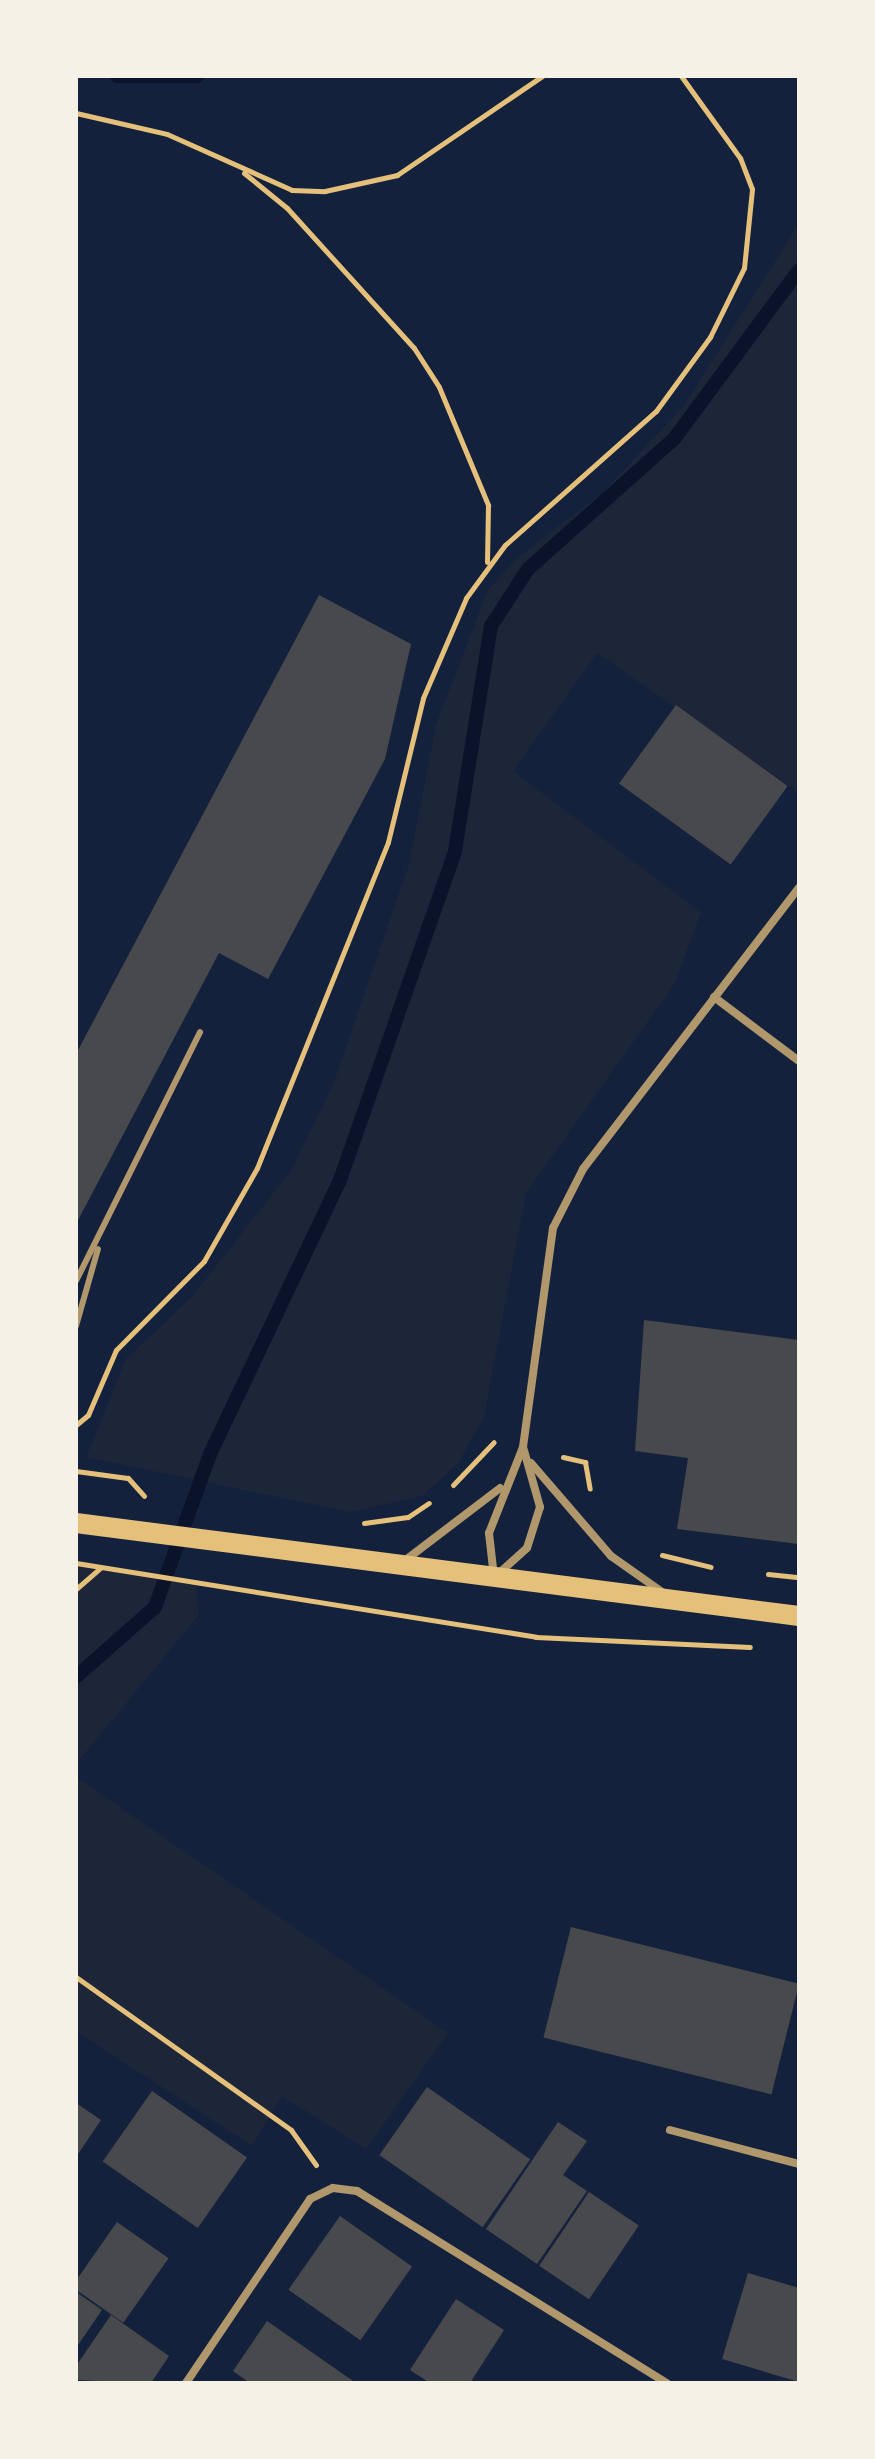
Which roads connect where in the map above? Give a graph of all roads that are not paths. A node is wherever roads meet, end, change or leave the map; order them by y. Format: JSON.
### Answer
{"nodes":[{"id":1,"x":799,"y":887,"type":"edge"},
{"id":2,"x":714,"y":997,"type":"junction"},
{"id":3,"x":200,"y":1032,"type":"dead end"},
{"id":4,"x":799,"y":1061,"type":"edge"},
{"id":5,"x":101,"y":1240,"type":"junction"},
{"id":6,"x":76,"y":1281,"type":"edge"},
{"id":7,"x":76,"y":1326,"type":"edge"},
{"id":8,"x":523,"y":1447,"type":"junction"},
{"id":9,"x":531,"y":1463,"type":"junction"},
{"id":10,"x":501,"y":1488,"type":"junction"},
{"id":11,"x":76,"y":1523,"type":"edge"},
{"id":12,"x":397,"y":1566,"type":"junction"},
{"id":13,"x":494,"y":1578,"type":"junction"},
{"id":14,"x":672,"y":1600,"type":"junction"},
{"id":15,"x":799,"y":1616,"type":"edge"},
{"id":16,"x":670,"y":2130,"type":"dead end"},
{"id":17,"x":799,"y":2164,"type":"edge"},
{"id":18,"x":186,"y":2383,"type":"edge"},
{"id":19,"x":667,"y":2383,"type":"edge"}],
"edges":[{"from":1,"to":2,"type":"street"},
{"from":2,"to":4,"type":"street"},
{"from":2,"to":8,"type":"street"},
{"from":3,"to":5,"type":"lane"},
{"from":5,"to":6,"type":"lane"},
{"from":5,"to":7,"type":"lane"},
{"from":8,"to":9,"type":"street"},
{"from":8,"to":10,"type":"street"},
{"from":9,"to":13,"type":"street"},
{"from":9,"to":14,"type":"street"},
{"from":10,"to":12,"type":"street"},
{"from":10,"to":13,"type":"street"},
{"from":11,"to":12,"type":"main road"},
{"from":12,"to":13,"type":"main road"},
{"from":13,"to":14,"type":"main road"},
{"from":14,"to":15,"type":"main road"},
{"from":16,"to":17,"type":"street"},
{"from":18,"to":19,"type":"street"}]}
